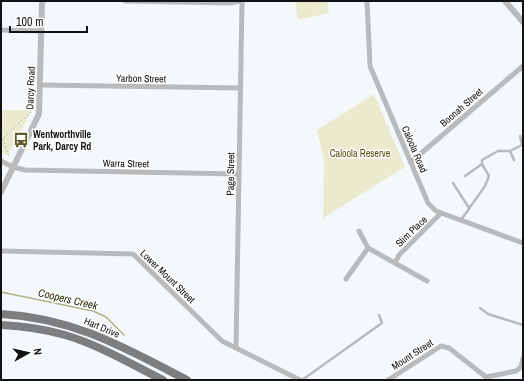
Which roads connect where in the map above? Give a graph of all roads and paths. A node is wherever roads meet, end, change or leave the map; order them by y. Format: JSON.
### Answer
{"nodes":[{"id":1,"x":42,"y":1,"type":"edge"},
{"id":2,"x":125,"y":1,"type":"edge"},
{"id":3,"x":241,"y":1,"type":"edge"},
{"id":4,"x":367,"y":1,"type":"edge"},
{"id":5,"x":505,"y":1,"type":"edge"},
{"id":6,"x":523,"y":22,"type":"edge"},
{"id":7,"x":1,"y":30,"type":"edge"},
{"id":8,"x":42,"y":32,"type":"junction"},
{"id":9,"x":523,"y":66,"type":"edge"},
{"id":10,"x":41,"y":85,"type":"junction"},
{"id":11,"x":241,"y":88,"type":"junction"},
{"id":12,"x":34,"y":110,"type":"dead end"},
{"id":13,"x":520,"y":136,"type":"dead end"},
{"id":14,"x":2,"y":139,"type":"edge"},
{"id":15,"x":510,"y":151,"type":"junction"},
{"id":16,"x":9,"y":156,"type":"dead end"},
{"id":17,"x":514,"y":160,"type":"dead end"},
{"id":18,"x":1,"y":161,"type":"edge"},
{"id":19,"x":411,"y":162,"type":"junction"},
{"id":20,"x":482,"y":164,"type":"junction"},
{"id":21,"x":13,"y":167,"type":"junction"},
{"id":22,"x":239,"y":174,"type":"junction"},
{"id":23,"x":465,"y":176,"type":"dead end"},
{"id":24,"x":452,"y":183,"type":"dead end"},
{"id":25,"x":3,"y":185,"type":"edge"},
{"id":26,"x":1,"y":192,"type":"edge"},
{"id":27,"x":469,"y":208,"type":"junction"},
{"id":28,"x":441,"y":213,"type":"junction"},
{"id":29,"x":461,"y":220,"type":"junction"},
{"id":30,"x":359,"y":231,"type":"dead end"},
{"id":31,"x":523,"y":243,"type":"edge"},
{"id":32,"x":368,"y":248,"type":"junction"},
{"id":33,"x":1,"y":251,"type":"edge"},
{"id":34,"x":395,"y":263,"type":"junction"},
{"id":35,"x":346,"y":280,"type":"dead end"},
{"id":36,"x":427,"y":281,"type":"dead end"},
{"id":37,"x":480,"y":308,"type":"dead end"},
{"id":38,"x":1,"y":314,"type":"edge"},
{"id":39,"x":379,"y":315,"type":"dead end"},
{"id":40,"x":1,"y":325,"type":"edge"},
{"id":41,"x":523,"y":325,"type":"edge"},
{"id":42,"x":236,"y":348,"type":"junction"},
{"id":43,"x":523,"y":358,"type":"edge"},
{"id":44,"x":163,"y":380,"type":"edge"},
{"id":45,"x":188,"y":380,"type":"edge"},
{"id":46,"x":301,"y":380,"type":"edge"},
{"id":47,"x":388,"y":380,"type":"edge"}],
"edges":[{"from":1,"to":8,"type":"street","name":"Darcy Road"},
{"from":2,"to":3,"type":"street"},
{"from":3,"to":11,"type":"street","name":"Page Street"},
{"from":4,"to":19,"type":"street","name":"Caloola Road"},
{"from":5,"to":6,"type":"street"},
{"from":7,"to":8,"type":"street"},
{"from":8,"to":10,"type":"street","name":"Darcy Road"},
{"from":9,"to":19,"type":"street","name":"Boonah Street"},
{"from":10,"to":11,"type":"street","name":"Yarbon Street"},
{"from":10,"to":21,"type":"street","name":"Darcy Road"},
{"from":11,"to":22,"type":"street","name":"Page Street"},
{"from":12,"to":14,"type":"path"},
{"from":13,"to":15,"type":"lane"},
{"from":14,"to":16,"type":"path"},
{"from":15,"to":17,"type":"lane"},
{"from":15,"to":20,"type":"lane"},
{"from":18,"to":21,"type":"street","name":"Warra Street"},
{"from":19,"to":28,"type":"street","name":"Caloola Road"},
{"from":20,"to":23,"type":"lane"},
{"from":20,"to":27,"type":"lane"},
{"from":21,"to":22,"type":"street","name":"Warra Street"},
{"from":21,"to":25,"type":"street","name":"Darcy Road"},
{"from":22,"to":42,"type":"street","name":"Page Street"},
{"from":24,"to":27,"type":"lane"},
{"from":25,"to":26,"type":"street","name":"Darcy Road"},
{"from":27,"to":29,"type":"lane"},
{"from":28,"to":29,"type":"street","name":"Caloola Road"},
{"from":28,"to":34,"type":"street","name":"Slim Place"},
{"from":29,"to":31,"type":"street","name":"Caloola Road"},
{"from":30,"to":32,"type":"street"},
{"from":32,"to":34,"type":"street"},
{"from":32,"to":35,"type":"street"},
{"from":33,"to":42,"type":"street","name":"Lower Mount Street"},
{"from":34,"to":36,"type":"street"},
{"from":37,"to":41,"type":"lane"},
{"from":38,"to":45,"type":"highway","name":"Hart Drive"},
{"from":39,"to":46,"type":"lane"},
{"from":40,"to":44,"type":"highway","name":"Hart Drive"},
{"from":42,"to":46,"type":"street","name":"Lower Mount Street"},
{"from":43,"to":47,"type":"street","name":"Mount Street"}]}
